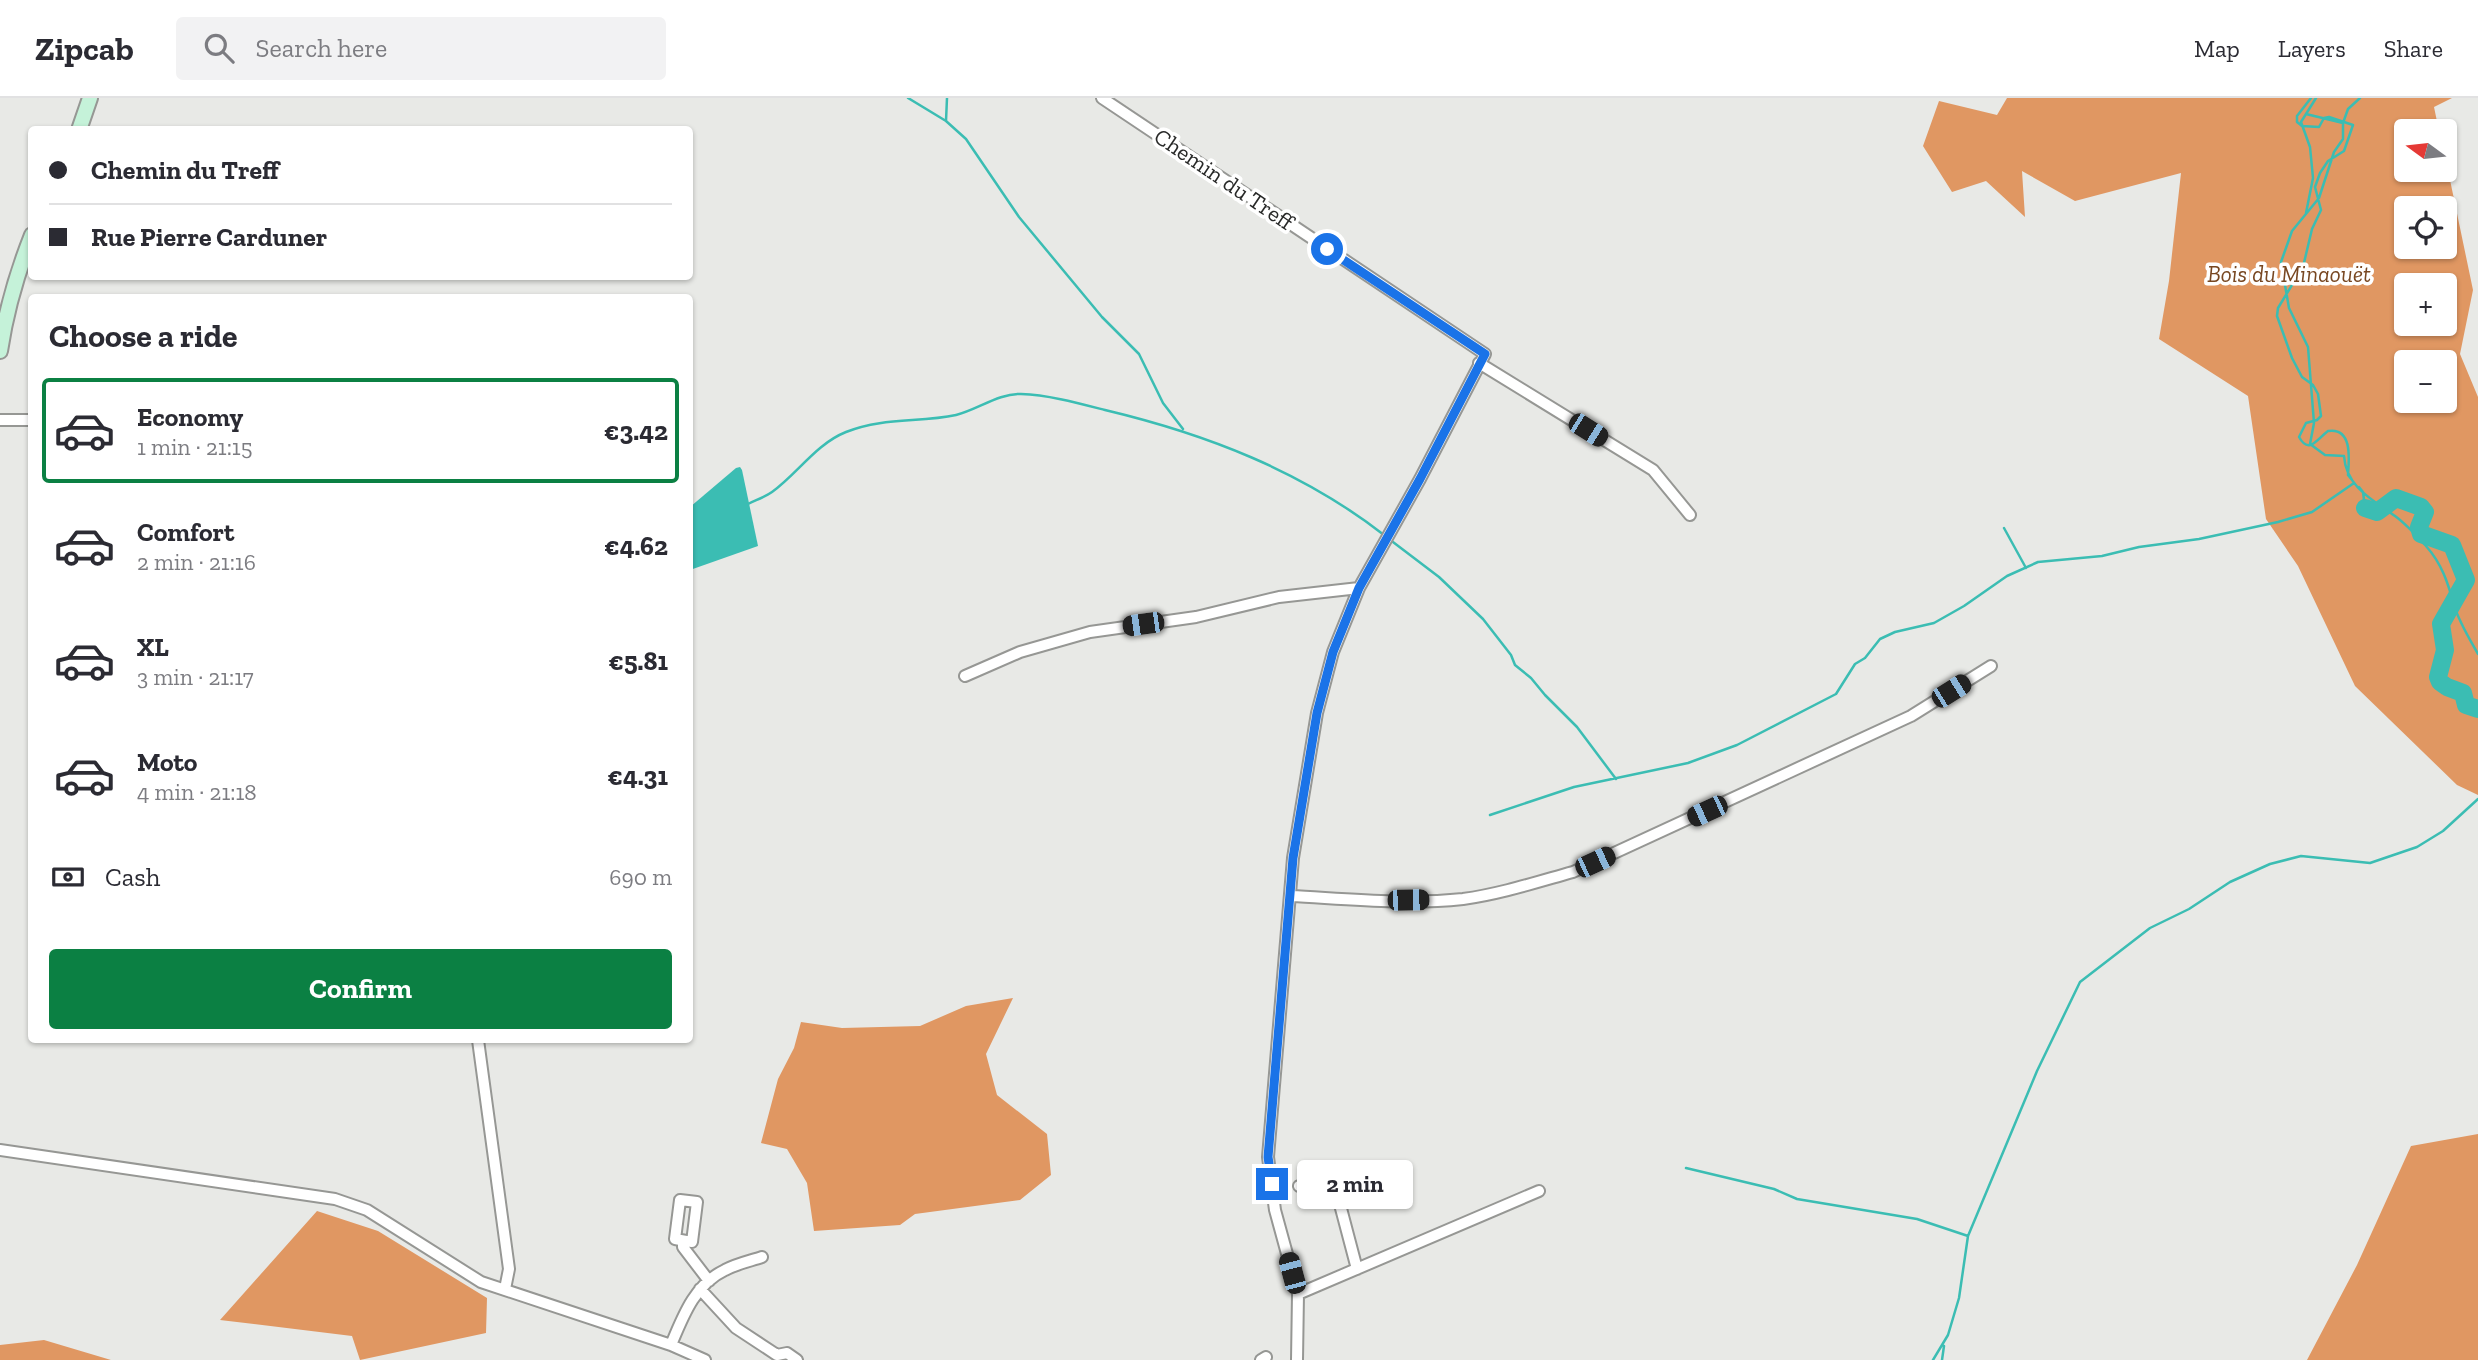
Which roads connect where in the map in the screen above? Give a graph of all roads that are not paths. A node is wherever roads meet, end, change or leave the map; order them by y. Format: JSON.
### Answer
{"nodes":[{"id":1,"x":90,"y":98,"type":"edge"},
{"id":2,"x":1102,"y":98,"type":"edge"},
{"id":3,"x":80,"y":126,"type":"edge"},
{"id":4,"x":28,"y":247,"type":"edge"},
{"id":5,"x":0,"y":351,"type":"edge"},
{"id":6,"x":1482,"y":359,"type":"junction"},
{"id":7,"x":0,"y":420,"type":"edge"},
{"id":8,"x":28,"y":420,"type":"edge"},
{"id":9,"x":1690,"y":515,"type":"dead end"},
{"id":10,"x":1359,"y":588,"type":"junction"},
{"id":11,"x":1991,"y":666,"type":"dead end"},
{"id":12,"x":965,"y":676,"type":"dead end"},
{"id":13,"x":1291,"y":896,"type":"junction"},
{"id":14,"x":478,"y":1043,"type":"edge"},
{"id":15,"x":0,"y":1150,"type":"edge"},
{"id":16,"x":1299,"y":1186,"type":"dead end"},
{"id":17,"x":1539,"y":1191,"type":"dead end"},
{"id":18,"x":683,"y":1241,"type":"dead end"},
{"id":19,"x":762,"y":1257,"type":"dead end"},
{"id":20,"x":1357,"y":1269,"type":"junction"},
{"id":21,"x":709,"y":1281,"type":"junction"},
{"id":22,"x":505,"y":1289,"type":"junction"},
{"id":23,"x":700,"y":1289,"type":"junction"},
{"id":24,"x":1298,"y":1294,"type":"junction"},
{"id":25,"x":671,"y":1345,"type":"junction"},
{"id":26,"x":778,"y":1357,"type":"edge"},
{"id":27,"x":705,"y":1360,"type":"edge"},
{"id":28,"x":797,"y":1360,"type":"edge"},
{"id":29,"x":1297,"y":1360,"type":"edge"}],
"edges":[{"from":1,"to":3,"type":"main road"},
{"from":2,"to":6,"type":"street","name":"Chemin du Treff"},
{"from":4,"to":5,"type":"main road"},
{"from":6,"to":9,"type":"street","name":"Chemin du Treff"},
{"from":6,"to":10,"type":"street"},
{"from":7,"to":8,"type":"street"},
{"from":10,"to":12,"type":"street"},
{"from":10,"to":13,"type":"street"},
{"from":11,"to":13,"type":"street"},
{"from":13,"to":24,"type":"street"},
{"from":14,"to":22,"type":"street"},
{"from":15,"to":22,"type":"street"},
{"from":16,"to":20,"type":"street"},
{"from":17,"to":20,"type":"street"},
{"from":18,"to":21,"type":"street"},
{"from":19,"to":21,"type":"street"},
{"from":20,"to":24,"type":"street"},
{"from":21,"to":23,"type":"street"},
{"from":22,"to":25,"type":"street"},
{"from":23,"to":25,"type":"street"},
{"from":23,"to":26,"type":"street"},
{"from":24,"to":29,"type":"street"},
{"from":25,"to":27,"type":"street"},
{"from":26,"to":28,"type":"street"}]}
